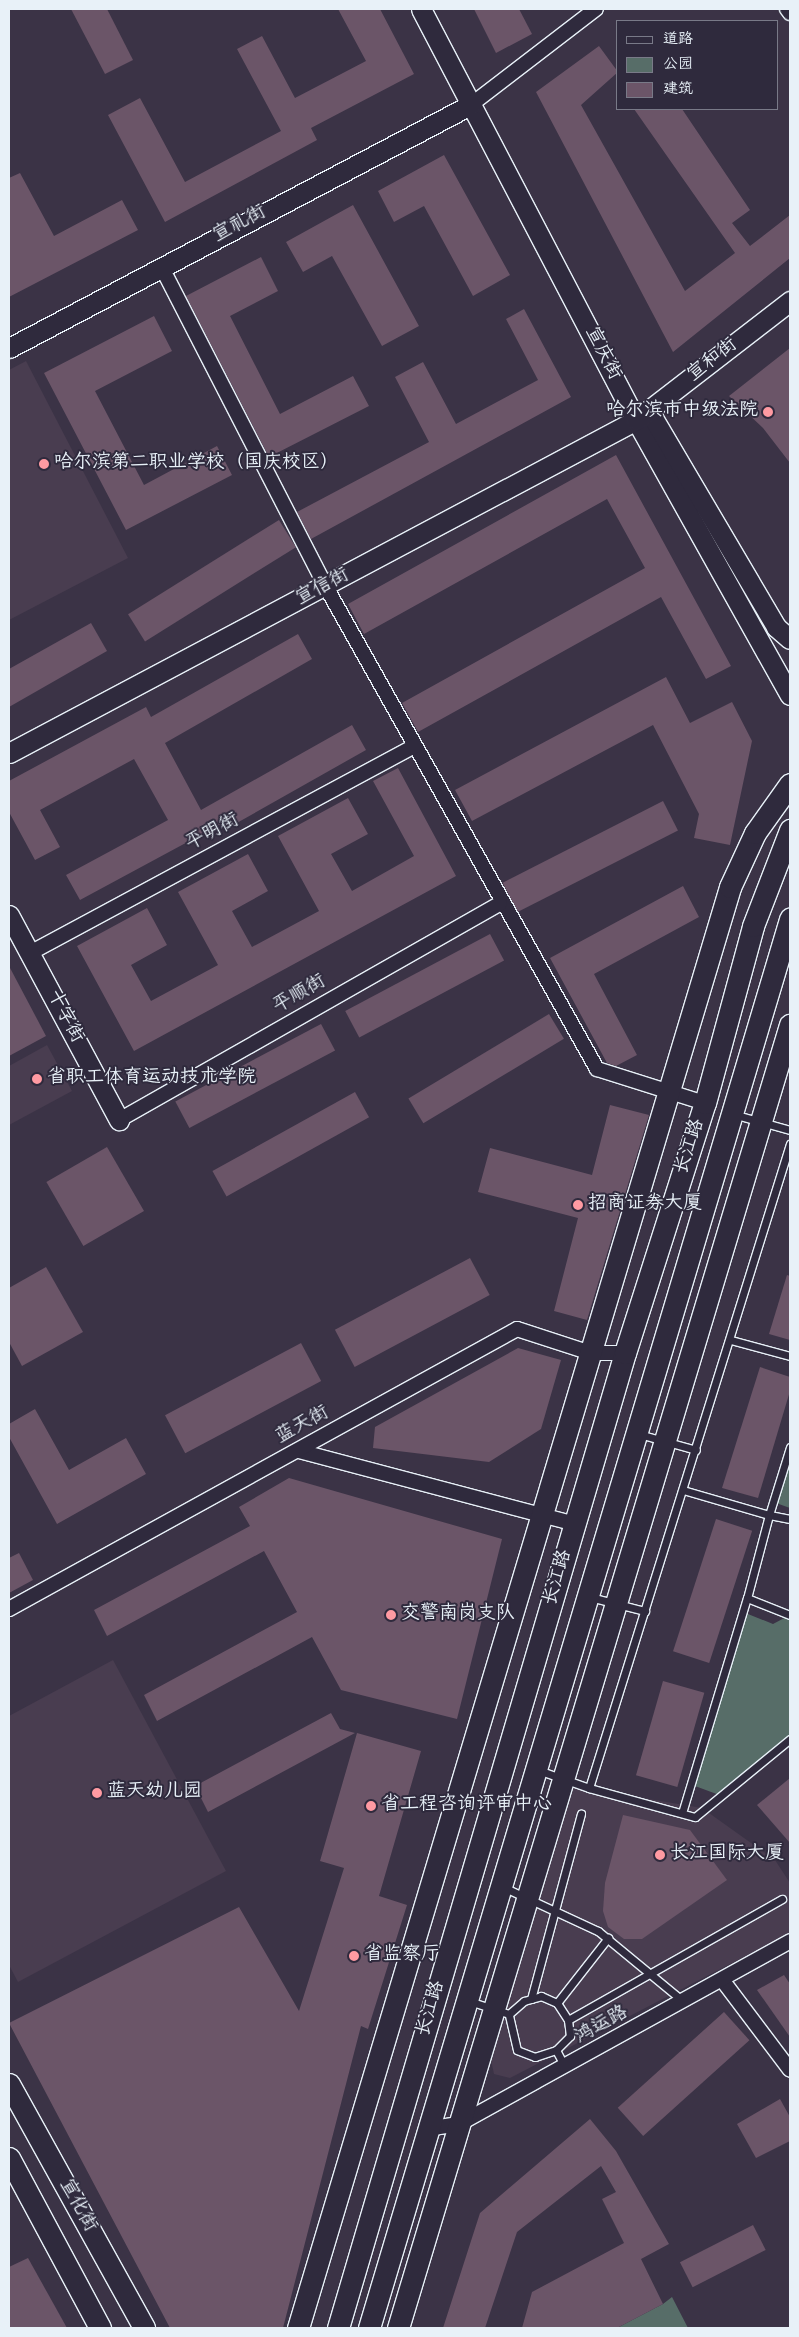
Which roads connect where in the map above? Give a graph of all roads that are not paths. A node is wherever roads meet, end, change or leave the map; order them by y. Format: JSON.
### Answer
{"nodes":[{"id":1,"x":421,"y":9,"type":"edge"},
{"id":2,"x":596,"y":9,"type":"edge"},
{"id":3,"x":787,"y":9,"type":"edge"},
{"id":4,"x":790,"y":13,"type":"edge"},
{"id":5,"x":472,"y":104,"type":"junction"},
{"id":6,"x":162,"y":266,"type":"junction"},
{"id":7,"x":790,"y":301,"type":"edge"},
{"id":8,"x":9,"y":348,"type":"edge"},
{"id":9,"x":643,"y":416,"type":"junction"},
{"id":10,"x":326,"y":587,"type":"junction"},
{"id":11,"x":790,"y":639,"type":"edge"},
{"id":12,"x":790,"y":695,"type":"edge"},
{"id":13,"x":415,"y":746,"type":"junction"},
{"id":14,"x":9,"y":753,"type":"edge"},
{"id":15,"x":790,"y":784,"type":"edge"},
{"id":16,"x":790,"y":830,"type":"edge"},
{"id":17,"x":500,"y":904,"type":"junction"},
{"id":18,"x":9,"y":914,"type":"edge"},
{"id":19,"x":790,"y":919,"type":"edge"},
{"id":20,"x":30,"y":953,"type":"junction"},
{"id":21,"x":790,"y":1025,"type":"edge"},
{"id":22,"x":670,"y":1092,"type":"junction"},
{"id":23,"x":705,"y":1103,"type":"junction"},
{"id":24,"x":730,"y":1114,"type":"junction"},
{"id":25,"x":119,"y":1120,"type":"joint"},
{"id":26,"x":761,"y":1123,"type":"junction"},
{"id":27,"x":790,"y":1130,"type":"edge"},
{"id":28,"x":790,"y":1144,"type":"edge"},
{"id":29,"x":731,"y":1340,"type":"junction"},
{"id":30,"x":591,"y":1353,"type":"junction"},
{"id":31,"x":625,"y":1353,"type":"junction"},
{"id":32,"x":790,"y":1356,"type":"edge"},
{"id":33,"x":634,"y":1432,"type":"junction"},
{"id":34,"x":662,"y":1440,"type":"junction"},
{"id":35,"x":790,"y":1447,"type":"edge"},
{"id":36,"x":696,"y":1450,"type":"junction"},
{"id":37,"x":298,"y":1451,"type":"junction"},
{"id":38,"x":683,"y":1490,"type":"junction"},
{"id":39,"x":540,"y":1515,"type":"junction"},
{"id":40,"x":769,"y":1515,"type":"junction"},
{"id":41,"x":790,"y":1519,"type":"edge"},
{"id":42,"x":575,"y":1524,"type":"junction"},
{"id":43,"x":584,"y":1595,"type":"junction"},
{"id":44,"x":747,"y":1598,"type":"junction"},
{"id":45,"x":613,"y":1604,"type":"junction"},
{"id":46,"x":9,"y":1609,"type":"edge"},
{"id":47,"x":645,"y":1611,"type":"junction"},
{"id":48,"x":790,"y":1615,"type":"edge"},
{"id":49,"x":790,"y":1739,"type":"edge"},
{"id":50,"x":533,"y":1768,"type":"junction"},
{"id":51,"x":561,"y":1779,"type":"junction"},
{"id":52,"x":589,"y":1788,"type":"junction"},
{"id":53,"x":682,"y":1813,"type":"junction"},
{"id":54,"x":581,"y":1814,"type":"dead end"},
{"id":55,"x":498,"y":1885,"type":"junction"},
{"id":56,"x":529,"y":1898,"type":"junction"},
{"id":57,"x":782,"y":1900,"type":"dead end"},
{"id":58,"x":557,"y":1910,"type":"junction"},
{"id":59,"x":608,"y":1938,"type":"junction"},
{"id":60,"x":790,"y":1941,"type":"edge"},
{"id":61,"x":651,"y":1972,"type":"junction"},
{"id":62,"x":723,"y":1981,"type":"junction"},
{"id":63,"x":531,"y":1999,"type":"junction"},
{"id":64,"x":467,"y":2000,"type":"junction"},
{"id":65,"x":684,"y":2002,"type":"junction"},
{"id":66,"x":557,"y":2003,"type":"junction"},
{"id":67,"x":502,"y":2012,"type":"junction"},
{"id":68,"x":568,"y":2020,"type":"junction"},
{"id":69,"x":556,"y":2050,"type":"junction"},
{"id":70,"x":565,"y":2068,"type":"junction"},
{"id":71,"x":790,"y":2070,"type":"edge"},
{"id":72,"x":9,"y":2084,"type":"edge"},
{"id":73,"x":459,"y":2124,"type":"junction"},
{"id":74,"x":427,"y":2129,"type":"junction"},
{"id":75,"x":9,"y":2158,"type":"edge"},
{"id":76,"x":100,"y":2328,"type":"edge"},
{"id":77,"x":144,"y":2328,"type":"edge"},
{"id":78,"x":298,"y":2328,"type":"edge"},
{"id":79,"x":338,"y":2328,"type":"edge"},
{"id":80,"x":368,"y":2328,"type":"edge"},
{"id":81,"x":398,"y":2328,"type":"edge"}],
"edges":[{"from":1,"to":5,"type":"street","name":"宣庆街"},
{"from":2,"to":5,"type":"street"},
{"from":3,"to":4,"type":"street"},
{"from":5,"to":6,"type":"street","name":"宣礼街"},
{"from":5,"to":9,"type":"street","name":"宣庆街"},
{"from":6,"to":8,"type":"street","name":"宣礼街"},
{"from":6,"to":10,"type":"street"},
{"from":7,"to":9,"type":"street","name":"宣和街"},
{"from":9,"to":10,"type":"street","name":"宣信街"},
{"from":9,"to":11,"type":"street"},
{"from":9,"to":12,"type":"street","name":"宣庆街"},
{"from":10,"to":13,"type":"street"},
{"from":10,"to":14,"type":"street","name":"宣信街"},
{"from":13,"to":17,"type":"street"},
{"from":13,"to":20,"type":"street","name":"平明街"},
{"from":15,"to":22,"type":"main road"},
{"from":16,"to":23,"type":"main road","name":"长江路"},
{"from":17,"to":22,"type":"street"},
{"from":17,"to":25,"type":"street","name":"平顺街"},
{"from":18,"to":20,"type":"street","name":"十字街"},
{"from":19,"to":24,"type":"main road","name":"长江路"},
{"from":20,"to":25,"type":"street","name":"十字街"},
{"from":21,"to":26,"type":"main road"},
{"from":22,"to":23,"type":"street"},
{"from":22,"to":30,"type":"main road"},
{"from":23,"to":31,"type":"main road","name":"长江路"},
{"from":24,"to":26,"type":"lane"},
{"from":24,"to":33,"type":"main road","name":"长江路"},
{"from":26,"to":27,"type":"lane"},
{"from":26,"to":34,"type":"main road"},
{"from":28,"to":29,"type":"lane"},
{"from":29,"to":32,"type":"lane"},
{"from":29,"to":36,"type":"lane"},
{"from":30,"to":31,"type":"street","name":"蓝天街"},
{"from":30,"to":37,"type":"street","name":"蓝天街"},
{"from":30,"to":39,"type":"main road"},
{"from":31,"to":42,"type":"main road","name":"长江路"},
{"from":33,"to":34,"type":"lane"},
{"from":33,"to":43,"type":"main road","name":"长江路"},
{"from":34,"to":36,"type":"lane"},
{"from":34,"to":45,"type":"main road"},
{"from":35,"to":40,"type":"lane"},
{"from":36,"to":38,"type":"lane"},
{"from":37,"to":39,"type":"street"},
{"from":37,"to":46,"type":"street","name":"蓝天街"},
{"from":38,"to":40,"type":"lane"},
{"from":38,"to":47,"type":"lane"},
{"from":39,"to":42,"type":"street"},
{"from":39,"to":78,"type":"main road"},
{"from":40,"to":41,"type":"lane"},
{"from":40,"to":44,"type":"lane"},
{"from":42,"to":79,"type":"main road","name":"长江路"},
{"from":43,"to":45,"type":"lane"},
{"from":43,"to":50,"type":"main road","name":"长江路"},
{"from":44,"to":48,"type":"lane"},
{"from":44,"to":53,"type":"lane"},
{"from":45,"to":47,"type":"lane"},
{"from":45,"to":51,"type":"main road"},
{"from":47,"to":52,"type":"lane"},
{"from":49,"to":53,"type":"lane"},
{"from":50,"to":51,"type":"lane"},
{"from":50,"to":55,"type":"main road","name":"长江路"},
{"from":51,"to":52,"type":"lane"},
{"from":51,"to":56,"type":"main road"},
{"from":52,"to":53,"type":"lane"},
{"from":54,"to":58,"type":"lane"},
{"from":55,"to":56,"type":"lane"},
{"from":55,"to":64,"type":"main road","name":"长江路"},
{"from":56,"to":58,"type":"lane"},
{"from":56,"to":67,"type":"main road"},
{"from":57,"to":61,"type":"lane"},
{"from":58,"to":59,"type":"lane"},
{"from":58,"to":63,"type":"lane"},
{"from":59,"to":61,"type":"lane"},
{"from":59,"to":66,"type":"lane"},
{"from":60,"to":62,"type":"street","name":"鸿运路"},
{"from":61,"to":65,"type":"lane"},
{"from":61,"to":68,"type":"lane"},
{"from":62,"to":65,"type":"street","name":"鸿运路"},
{"from":62,"to":71,"type":"street"},
{"from":63,"to":66,"type":"lane"},
{"from":63,"to":67,"type":"lane"},
{"from":64,"to":67,"type":"lane"},
{"from":64,"to":74,"type":"main road","name":"长江路"},
{"from":65,"to":70,"type":"street","name":"鸿运路"},
{"from":66,"to":68,"type":"lane"},
{"from":67,"to":69,"type":"lane"},
{"from":67,"to":73,"type":"main road"},
{"from":68,"to":69,"type":"lane"},
{"from":69,"to":70,"type":"lane"},
{"from":70,"to":73,"type":"street","name":"鸿运路"},
{"from":72,"to":77,"type":"main road","name":"宣化街"},
{"from":73,"to":74,"type":"street","name":"鸿运路"},
{"from":73,"to":81,"type":"main road"},
{"from":74,"to":80,"type":"main road","name":"长江路"},
{"from":75,"to":76,"type":"main road","name":"宣化街"}]}
